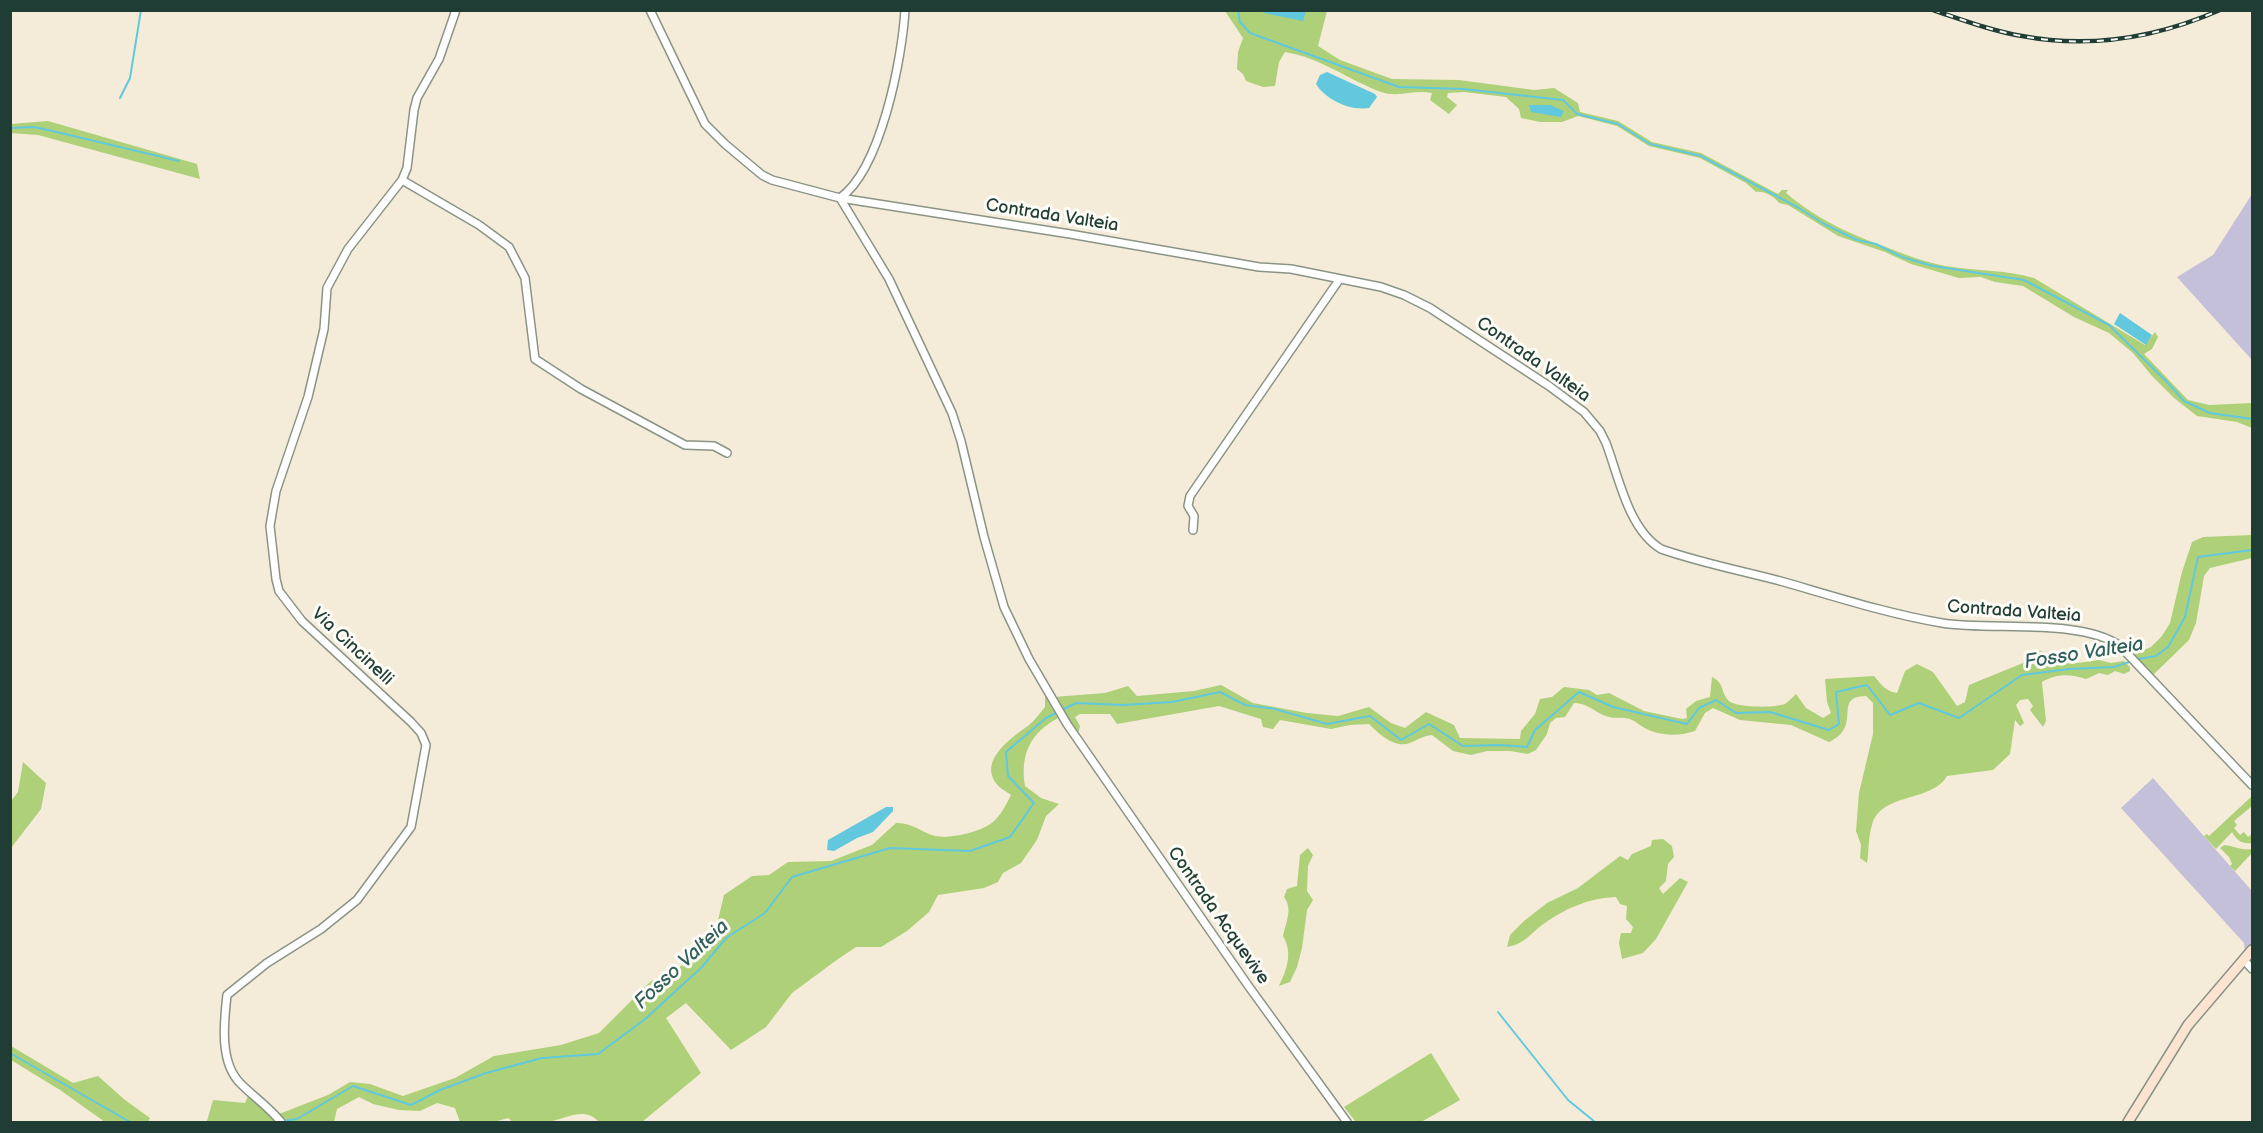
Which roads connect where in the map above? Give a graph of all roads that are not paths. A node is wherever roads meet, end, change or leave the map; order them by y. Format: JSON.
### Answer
{"nodes":[{"id":1,"x":456,"y":10,"type":"edge"},
{"id":2,"x":650,"y":10,"type":"edge"},
{"id":3,"x":905,"y":10,"type":"edge"},
{"id":4,"x":402,"y":180,"type":"junction"},
{"id":5,"x":840,"y":198,"type":"junction"},
{"id":6,"x":1339,"y":280,"type":"junction"},
{"id":7,"x":727,"y":453,"type":"dead end"},
{"id":8,"x":1193,"y":530,"type":"dead end"},
{"id":9,"x":2253,"y":785,"type":"edge"},
{"id":10,"x":2253,"y":950,"type":"edge"},
{"id":11,"x":2244,"y":960,"type":"junction"},
{"id":12,"x":2253,"y":969,"type":"edge"},
{"id":13,"x":281,"y":1122,"type":"edge"},
{"id":14,"x":1347,"y":1122,"type":"edge"},
{"id":15,"x":2128,"y":1122,"type":"edge"}],
"edges":[{"from":1,"to":4,"type":"street","name":"Via Cincinelli"},
{"from":2,"to":5,"type":"street","name":"Contrada Valteia"},
{"from":3,"to":5,"type":"street"},
{"from":4,"to":7,"type":"street"},
{"from":4,"to":13,"type":"street","name":"Via Cincinelli"},
{"from":5,"to":6,"type":"street","name":"Contrada Valteia"},
{"from":5,"to":14,"type":"street","name":"Contrada Acquevive"},
{"from":6,"to":8,"type":"street"},
{"from":6,"to":9,"type":"street","name":"Contrada Valteia"},
{"from":10,"to":11,"type":"main road"},
{"from":11,"to":12,"type":"street"},
{"from":11,"to":15,"type":"main road"}]}
